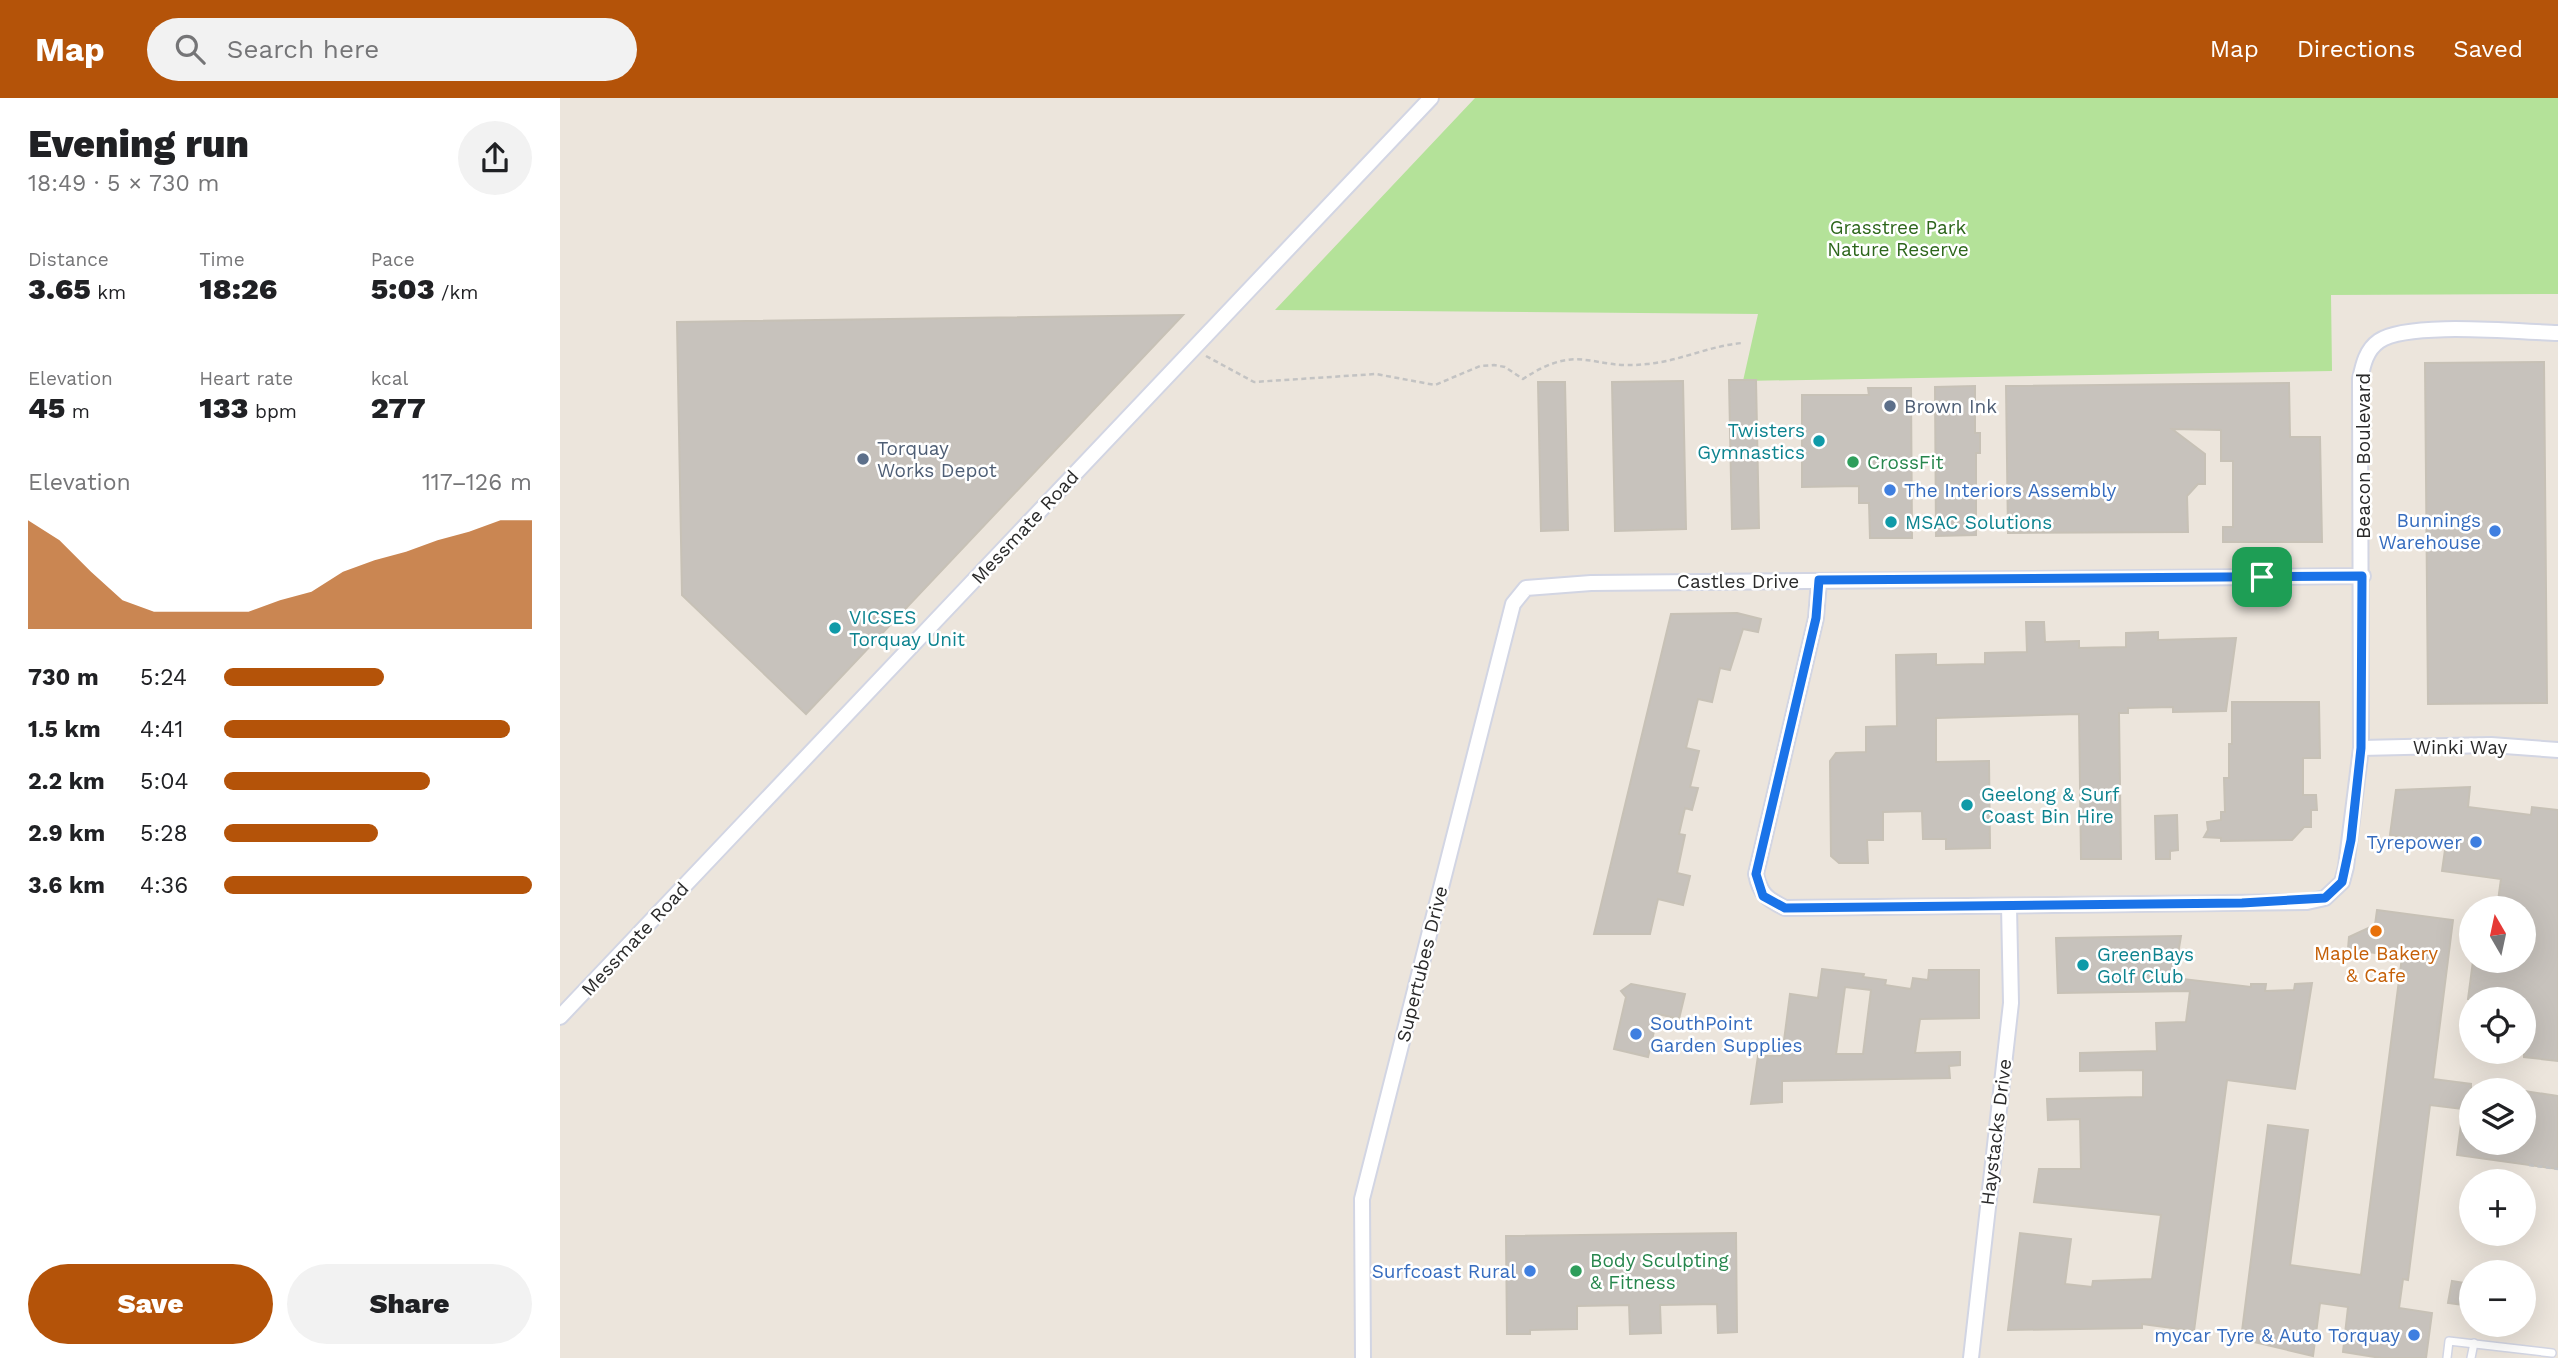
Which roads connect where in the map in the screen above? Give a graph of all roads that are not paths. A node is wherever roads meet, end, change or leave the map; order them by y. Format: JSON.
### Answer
{"nodes":[{"id":1,"x":1432,"y":98,"type":"edge"},
{"id":2,"x":2558,"y":333,"type":"edge"},
{"id":3,"x":2362,"y":576,"type":"junction"},
{"id":4,"x":1819,"y":580,"type":"junction"},
{"id":5,"x":1534,"y":586,"type":"joint"},
{"id":6,"x":2361,"y":748,"type":"junction"},
{"id":7,"x":2558,"y":750,"type":"edge"},
{"id":8,"x":2009,"y":906,"type":"junction"},
{"id":9,"x":560,"y":1017,"type":"edge"},
{"id":10,"x":2474,"y":1343,"type":"junction"},
{"id":11,"x":2497,"y":1346,"type":"junction"},
{"id":12,"x":2521,"y":1349,"type":"junction"},
{"id":13,"x":2553,"y":1354,"type":"edge"},
{"id":14,"x":1363,"y":1358,"type":"edge"},
{"id":15,"x":1971,"y":1358,"type":"edge"},
{"id":16,"x":2447,"y":1358,"type":"edge"},
{"id":17,"x":2472,"y":1358,"type":"edge"},
{"id":18,"x":2496,"y":1358,"type":"edge"},
{"id":19,"x":2520,"y":1358,"type":"edge"}],
"edges":[{"from":1,"to":9,"type":"street","name":"Messmate Road"},
{"from":2,"to":3,"type":"street","name":"Beacon Boulevard"},
{"from":3,"to":4,"type":"street","name":"Castles Drive"},
{"from":3,"to":6,"type":"street","name":"Beacon Boulevard"},
{"from":4,"to":5,"type":"street","name":"Castles Drive"},
{"from":4,"to":8,"type":"street"},
{"from":5,"to":14,"type":"street","name":"Supertubes Drive"},
{"from":6,"to":7,"type":"street","name":"Winki Way"},
{"from":6,"to":8,"type":"street","name":"Beacon Boulevard"},
{"from":8,"to":15,"type":"street","name":"Haystacks Drive"},
{"from":10,"to":11,"type":"lane"},
{"from":10,"to":16,"type":"lane"},
{"from":10,"to":17,"type":"lane"},
{"from":11,"to":12,"type":"lane"},
{"from":11,"to":18,"type":"lane"},
{"from":12,"to":13,"type":"lane"},
{"from":12,"to":19,"type":"lane"}]}
